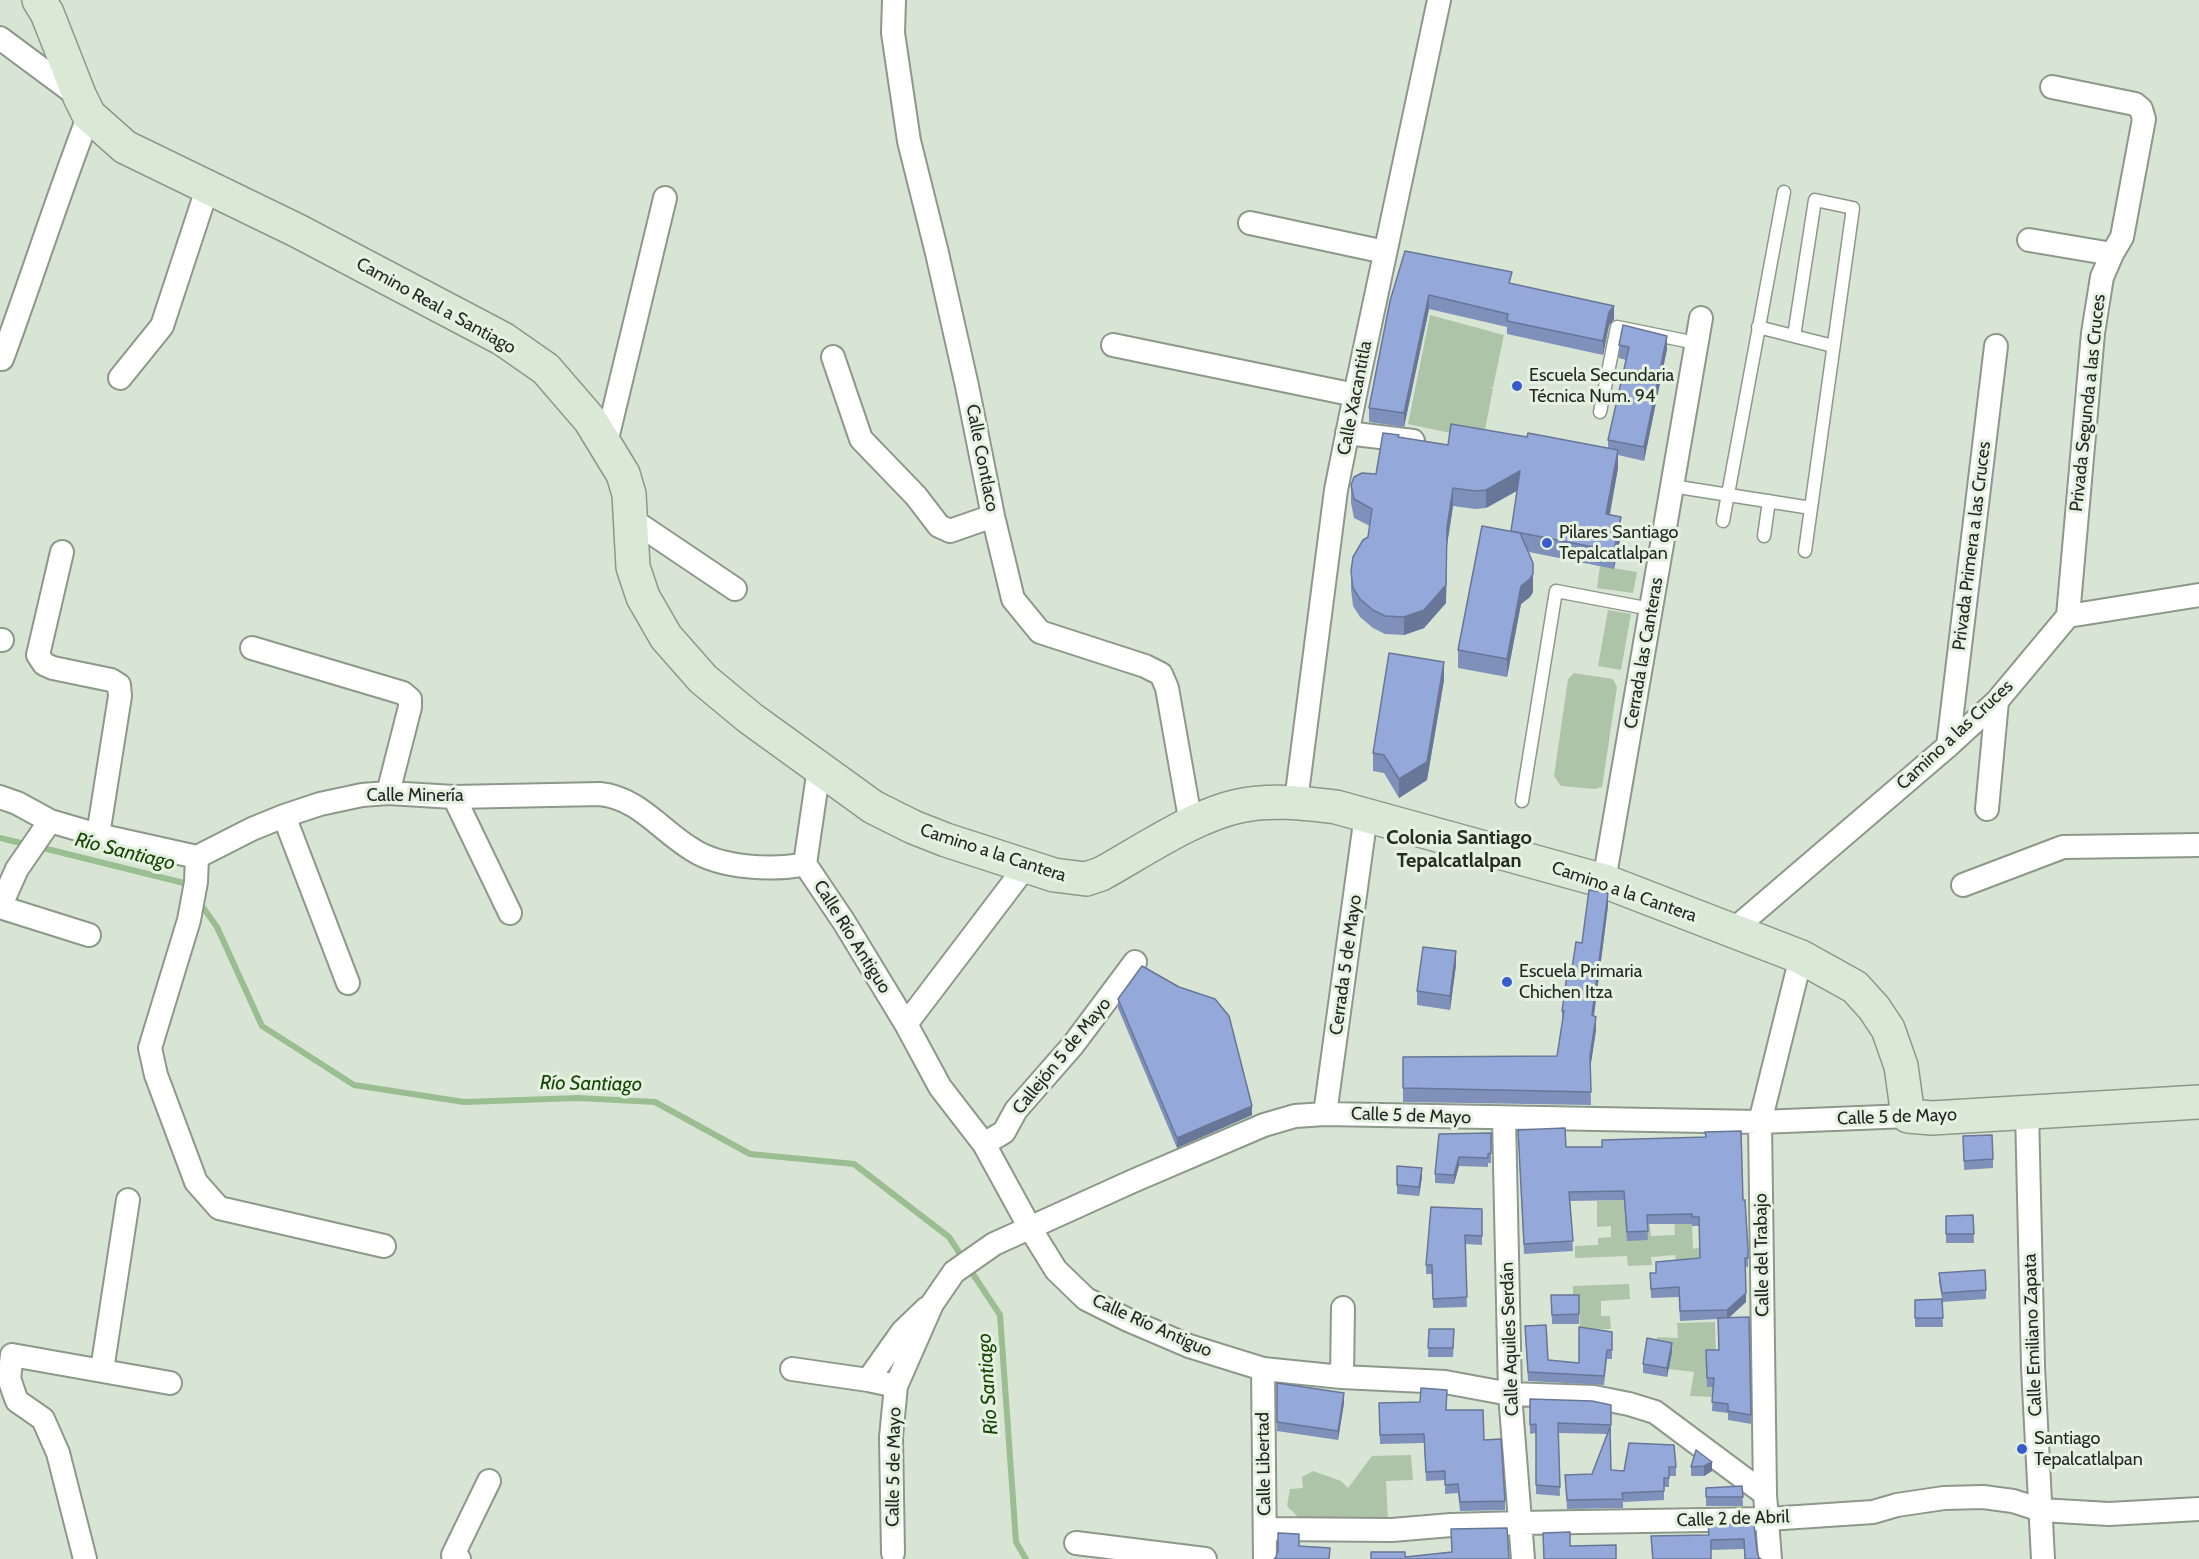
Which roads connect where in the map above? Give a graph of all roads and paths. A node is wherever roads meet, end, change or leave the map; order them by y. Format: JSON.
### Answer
{"nodes":[{"id":1,"x":894,"y":0,"type":"edge"},
{"id":2,"x":1439,"y":0,"type":"edge"},
{"id":3,"x":46,"y":4,"type":"edge"},
{"id":4,"x":0,"y":38,"type":"edge"},
{"id":5,"x":50,"y":74,"type":"junction"},
{"id":6,"x":2052,"y":87,"type":"dead end"},
{"id":7,"x":85,"y":106,"type":"junction"},
{"id":8,"x":208,"y":186,"type":"junction"},
{"id":9,"x":1784,"y":192,"type":"dead end"},
{"id":10,"x":665,"y":198,"type":"dead end"},
{"id":11,"x":1251,"y":222,"type":"dead end"},
{"id":12,"x":2029,"y":240,"type":"dead end"},
{"id":13,"x":1385,"y":252,"type":"junction"},
{"id":14,"x":2112,"y":254,"type":"junction"},
{"id":15,"x":1701,"y":318,"type":"dead end"},
{"id":16,"x":1758,"y":327,"type":"junction"},
{"id":17,"x":1794,"y":336,"type":"junction"},
{"id":18,"x":1696,"y":343,"type":"junction"},
{"id":19,"x":1113,"y":345,"type":"dead end"},
{"id":20,"x":1833,"y":346,"type":"junction"},
{"id":21,"x":1996,"y":346,"type":"dead end"},
{"id":22,"x":833,"y":357,"type":"dead end"},
{"id":23,"x":2,"y":359,"type":"dead end"},
{"id":24,"x":120,"y":378,"type":"dead end"},
{"id":25,"x":1355,"y":394,"type":"junction"},
{"id":26,"x":1600,"y":412,"type":"dead end"},
{"id":27,"x":1347,"y":433,"type":"junction"},
{"id":28,"x":606,"y":443,"type":"junction"},
{"id":29,"x":1427,"y":443,"type":"edge"},
{"id":30,"x":1672,"y":486,"type":"junction"},
{"id":31,"x":1728,"y":496,"type":"junction"},
{"id":32,"x":1769,"y":501,"type":"junction"},
{"id":33,"x":1811,"y":508,"type":"junction"},
{"id":34,"x":993,"y":516,"type":"junction"},
{"id":35,"x":631,"y":519,"type":"junction"},
{"id":36,"x":1723,"y":521,"type":"dead end"},
{"id":37,"x":1764,"y":536,"type":"dead end"},
{"id":38,"x":1805,"y":550,"type":"dead end"},
{"id":39,"x":62,"y":552,"type":"dead end"},
{"id":40,"x":735,"y":589,"type":"dead end"},
{"id":41,"x":2199,"y":595,"type":"edge"},
{"id":42,"x":1651,"y":609,"type":"junction"},
{"id":43,"x":2068,"y":616,"type":"junction"},
{"id":44,"x":252,"y":648,"type":"dead end"},
{"id":45,"x":1997,"y":701,"type":"junction"},
{"id":46,"x":1948,"y":746,"type":"junction"},
{"id":47,"x":819,"y":768,"type":"junction"},
{"id":48,"x":388,"y":793,"type":"junction"},
{"id":49,"x":0,"y":797,"type":"edge"},
{"id":50,"x":454,"y":797,"type":"junction"},
{"id":51,"x":1296,"y":801,"type":"junction"},
{"id":52,"x":1522,"y":801,"type":"dead end"},
{"id":53,"x":1987,"y":809,"type":"dead end"},
{"id":54,"x":284,"y":816,"type":"junction"},
{"id":55,"x":1366,"y":816,"type":"junction"},
{"id":56,"x":50,"y":821,"type":"junction"},
{"id":57,"x":1191,"y":824,"type":"junction"},
{"id":58,"x":98,"y":835,"type":"junction"},
{"id":59,"x":2199,"y":845,"type":"edge"},
{"id":60,"x":197,"y":857,"type":"junction"},
{"id":61,"x":805,"y":864,"type":"junction"},
{"id":62,"x":1026,"y":866,"type":"junction"},
{"id":63,"x":1604,"y":881,"type":"junction"},
{"id":64,"x":1963,"y":885,"type":"dead end"},
{"id":65,"x":0,"y":907,"type":"edge"},
{"id":66,"x":510,"y":913,"type":"dead end"},
{"id":67,"x":1732,"y":931,"type":"junction"},
{"id":68,"x":89,"y":935,"type":"dead end"},
{"id":69,"x":1801,"y":957,"type":"junction"},
{"id":70,"x":1135,"y":962,"type":"dead end"},
{"id":71,"x":348,"y":983,"type":"dead end"},
{"id":72,"x":906,"y":1024,"type":"junction"},
{"id":73,"x":2199,"y":1102,"type":"edge"},
{"id":74,"x":2027,"y":1112,"type":"junction"},
{"id":75,"x":1325,"y":1114,"type":"junction"},
{"id":76,"x":1908,"y":1116,"type":"junction"},
{"id":77,"x":1504,"y":1118,"type":"junction"},
{"id":78,"x":1760,"y":1122,"type":"junction"},
{"id":79,"x":984,"y":1144,"type":"junction"},
{"id":80,"x":128,"y":1200,"type":"dead end"},
{"id":81,"x":1030,"y":1228,"type":"junction"},
{"id":82,"x":384,"y":1246,"type":"dead end"},
{"id":83,"x":932,"y":1304,"type":"junction"},
{"id":84,"x":1343,"y":1308,"type":"dead end"},
{"id":85,"x":792,"y":1369,"type":"dead end"},
{"id":86,"x":1263,"y":1369,"type":"junction"},
{"id":87,"x":102,"y":1370,"type":"junction"},
{"id":88,"x":1342,"y":1377,"type":"junction"},
{"id":89,"x":868,"y":1380,"type":"junction"},
{"id":90,"x":170,"y":1383,"type":"dead end"},
{"id":91,"x":896,"y":1386,"type":"junction"},
{"id":92,"x":1510,"y":1394,"type":"junction"},
{"id":93,"x":489,"y":1481,"type":"dead end"},
{"id":94,"x":1765,"y":1494,"type":"junction"},
{"id":95,"x":2199,"y":1509,"type":"edge"},
{"id":96,"x":2041,"y":1510,"type":"junction"},
{"id":97,"x":1768,"y":1519,"type":"junction"},
{"id":98,"x":1520,"y":1523,"type":"junction"},
{"id":99,"x":1264,"y":1529,"type":"junction"},
{"id":100,"x":1076,"y":1543,"type":"dead end"},
{"id":101,"x":893,"y":1553,"type":"dead end"},
{"id":102,"x":85,"y":1559,"type":"edge"},
{"id":103,"x":459,"y":1559,"type":"edge"},
{"id":104,"x":1205,"y":1559,"type":"edge"},
{"id":105,"x":1265,"y":1559,"type":"edge"},
{"id":106,"x":1523,"y":1559,"type":"edge"},
{"id":107,"x":1770,"y":1559,"type":"edge"},
{"id":108,"x":2043,"y":1559,"type":"edge"}],
"edges":[{"from":1,"to":34,"type":"street","name":"Calle Contlaco"},
{"from":2,"to":13,"type":"street","name":"Calle Xacantitla"},
{"from":3,"to":5,"type":"street"},
{"from":3,"to":7,"type":"street","name":"Camino Real a Santiago"},
{"from":4,"to":5,"type":"street"},
{"from":5,"to":7,"type":"street"},
{"from":6,"to":14,"type":"street","name":"Privada Segunda a las Cruces"},
{"from":7,"to":8,"type":"street","name":"Camino Real a Santiago"},
{"from":7,"to":23,"type":"street"},
{"from":8,"to":24,"type":"street"},
{"from":8,"to":28,"type":"street","name":"Camino Real a Santiago"},
{"from":9,"to":16,"type":"lane"},
{"from":10,"to":28,"type":"street"},
{"from":11,"to":13,"type":"street"},
{"from":12,"to":14,"type":"street"},
{"from":13,"to":25,"type":"street","name":"Calle Xacantitla"},
{"from":14,"to":43,"type":"street","name":"Privada Segunda a las Cruces"},
{"from":15,"to":18,"type":"street","name":"Cerrada las Canteras"},
{"from":16,"to":17,"type":"lane"},
{"from":16,"to":31,"type":"lane"},
{"from":17,"to":20,"type":"lane"},
{"from":17,"to":20,"type":"lane"},
{"from":18,"to":26,"type":"lane"},
{"from":18,"to":30,"type":"street","name":"Cerrada las Canteras"},
{"from":19,"to":25,"type":"street"},
{"from":20,"to":33,"type":"lane"},
{"from":21,"to":46,"type":"street","name":"Privada Primera a las Cruces"},
{"from":22,"to":34,"type":"street"},
{"from":25,"to":27,"type":"street","name":"Calle Xacantitla"},
{"from":27,"to":29,"type":"street"},
{"from":27,"to":51,"type":"street","name":"Calle Xacantitla"},
{"from":28,"to":35,"type":"street","name":"Camino Real a Santiago"},
{"from":30,"to":31,"type":"lane"},
{"from":30,"to":42,"type":"street","name":"Cerrada las Canteras"},
{"from":31,"to":32,"type":"lane"},
{"from":31,"to":36,"type":"lane"},
{"from":32,"to":33,"type":"lane"},
{"from":32,"to":37,"type":"lane"},
{"from":33,"to":38,"type":"lane"},
{"from":34,"to":57,"type":"street","name":"Calle Contlaco"},
{"from":35,"to":40,"type":"street"},
{"from":35,"to":47,"type":"street","name":"Camino Real a Santiago"},
{"from":39,"to":58,"type":"street"},
{"from":41,"to":43,"type":"street"},
{"from":42,"to":52,"type":"lane"},
{"from":42,"to":63,"type":"street","name":"Cerrada las Canteras"},
{"from":43,"to":45,"type":"street","name":"Camino a las Cruces"},
{"from":44,"to":48,"type":"street"},
{"from":45,"to":46,"type":"street","name":"Camino a las Cruces"},
{"from":45,"to":53,"type":"street"},
{"from":46,"to":67,"type":"street","name":"Camino a las Cruces"},
{"from":47,"to":61,"type":"street","name":"Calle Río Antiguo"},
{"from":47,"to":62,"type":"street","name":"Camino a la Cantera"},
{"from":48,"to":50,"type":"street","name":"Calle Minería"},
{"from":48,"to":54,"type":"street","name":"Calle Minería"},
{"from":49,"to":56,"type":"street"},
{"from":50,"to":61,"type":"street","name":"Calle Minería"},
{"from":50,"to":66,"type":"street"},
{"from":51,"to":55,"type":"street","name":"Camino a la Cantera"},
{"from":51,"to":57,"type":"street","name":"Camino a la Cantera"},
{"from":54,"to":60,"type":"street","name":"Calle Minería"},
{"from":54,"to":71,"type":"street"},
{"from":55,"to":63,"type":"street","name":"Camino a la Cantera"},
{"from":55,"to":75,"type":"street","name":"Cerrada 5 de Mayo"},
{"from":56,"to":58,"type":"street"},
{"from":56,"to":65,"type":"street"},
{"from":57,"to":62,"type":"street","name":"Camino a la Cantera"},
{"from":58,"to":60,"type":"street"},
{"from":59,"to":64,"type":"street"},
{"from":60,"to":82,"type":"street"},
{"from":61,"to":72,"type":"street","name":"Calle Río Antiguo"},
{"from":62,"to":72,"type":"street"},
{"from":63,"to":67,"type":"street","name":"Camino a la Cantera"},
{"from":65,"to":68,"type":"street"},
{"from":67,"to":69,"type":"street","name":"Camino a la Cantera"},
{"from":69,"to":76,"type":"street","name":"Camino a la Cantera"},
{"from":69,"to":78,"type":"street","name":"Calle del Trabajo"},
{"from":70,"to":79,"type":"street","name":"Callejón 5 de Mayo"},
{"from":72,"to":79,"type":"street","name":"Calle Río Antiguo"},
{"from":73,"to":74,"type":"street","name":"Calle 5 de Mayo"},
{"from":74,"to":76,"type":"street","name":"Calle 5 de Mayo"},
{"from":74,"to":96,"type":"street","name":"Calle Emiliano Zapata"},
{"from":75,"to":77,"type":"street","name":"Calle 5 de Mayo"},
{"from":75,"to":81,"type":"street","name":"Calle 5 de Mayo"},
{"from":76,"to":78,"type":"street","name":"Calle 5 de Mayo"},
{"from":77,"to":78,"type":"street","name":"Calle 5 de Mayo"},
{"from":77,"to":92,"type":"street","name":"Calle Aquiles Serdán"},
{"from":78,"to":94,"type":"street","name":"Calle del Trabajo"},
{"from":79,"to":81,"type":"street","name":"Calle Río Antiguo"},
{"from":80,"to":87,"type":"street"},
{"from":81,"to":83,"type":"street","name":"Calle 5 de Mayo"},
{"from":81,"to":86,"type":"street","name":"Calle Río Antiguo"},
{"from":83,"to":89,"type":"street"},
{"from":83,"to":91,"type":"street","name":"Calle 5 de Mayo"},
{"from":84,"to":88,"type":"street"},
{"from":85,"to":89,"type":"street"},
{"from":86,"to":88,"type":"street","name":"Calle Río Antiguo"},
{"from":86,"to":99,"type":"street","name":"Calle Libertad"},
{"from":87,"to":90,"type":"street"},
{"from":87,"to":102,"type":"street"},
{"from":88,"to":92,"type":"street","name":"Calle Río Antiguo"},
{"from":89,"to":91,"type":"street"},
{"from":91,"to":101,"type":"street","name":"Calle 5 de Mayo"},
{"from":92,"to":94,"type":"street","name":"Calle Río Antiguo"},
{"from":92,"to":98,"type":"street","name":"Calle Aquiles Serdán"},
{"from":93,"to":103,"type":"street"},
{"from":94,"to":97,"type":"street","name":"Calle del Trabajo"},
{"from":95,"to":96,"type":"street","name":"Calle 2 de Abril"},
{"from":96,"to":97,"type":"street","name":"Calle 2 de Abril"},
{"from":96,"to":108,"type":"street","name":"Calle Emiliano Zapata"},
{"from":97,"to":98,"type":"street","name":"Calle 2 de Abril"},
{"from":97,"to":107,"type":"street","name":"Calle del Trabajo"},
{"from":98,"to":99,"type":"street","name":"Calle 2 de Abril"},
{"from":98,"to":106,"type":"street","name":"Calle Aquiles Serdán"},
{"from":99,"to":105,"type":"street","name":"Calle Libertad"},
{"from":100,"to":104,"type":"street"}]}
